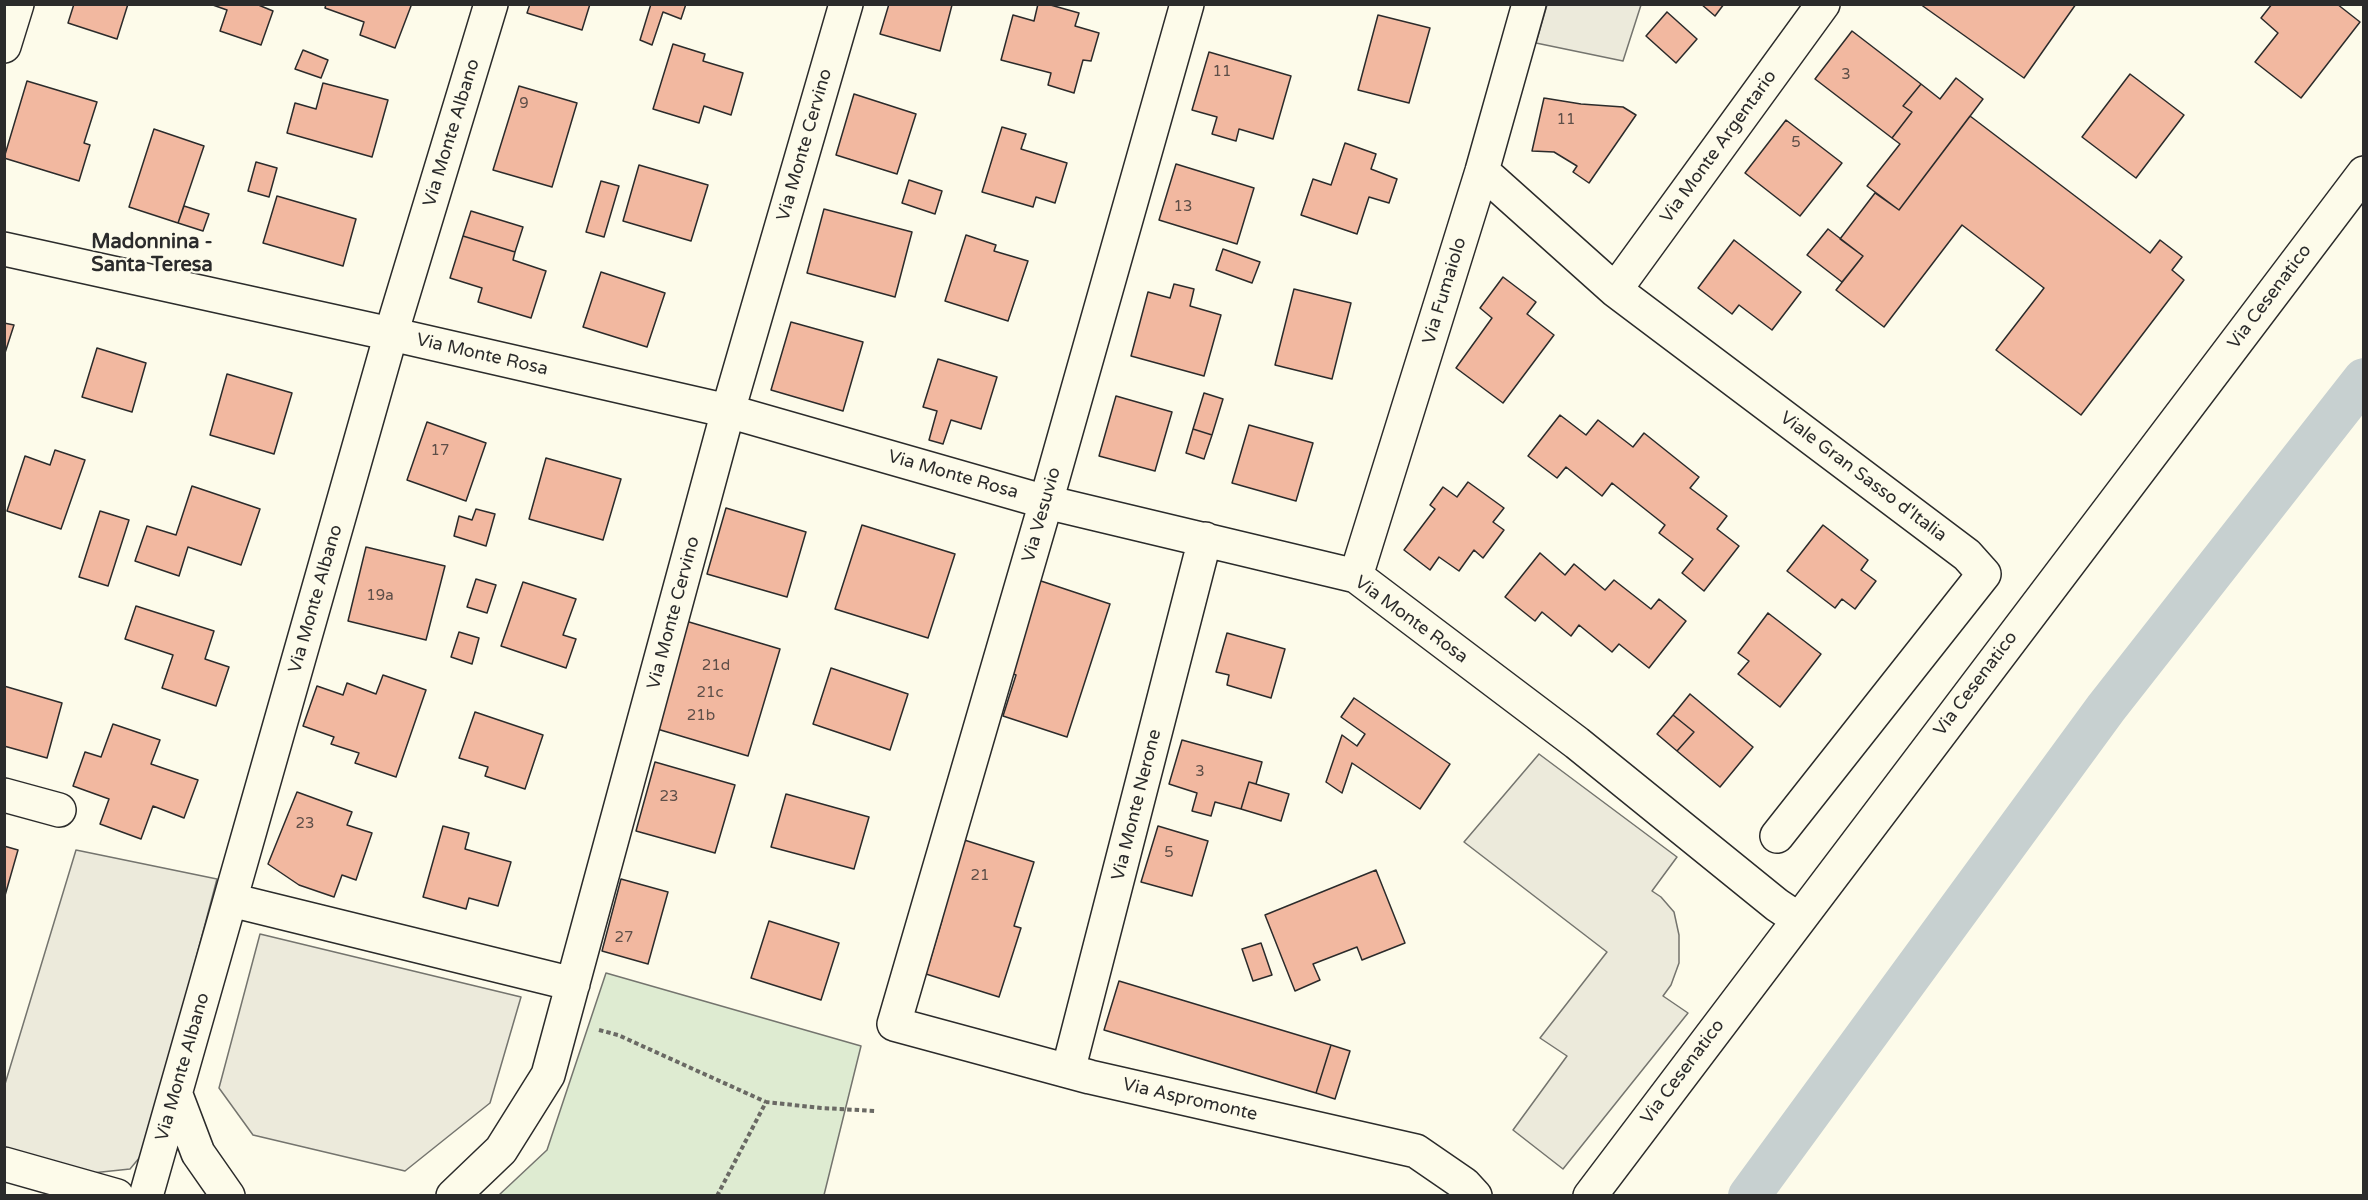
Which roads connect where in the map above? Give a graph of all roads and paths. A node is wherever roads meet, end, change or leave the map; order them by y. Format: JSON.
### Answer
{"nodes":[{"id":1,"x":17,"y":4,"type":"edge"},
{"id":2,"x":491,"y":4,"type":"edge"},
{"id":3,"x":846,"y":4,"type":"edge"},
{"id":4,"x":1187,"y":4,"type":"edge"},
{"id":5,"x":1529,"y":4,"type":"edge"},
{"id":6,"x":1823,"y":4,"type":"edge"},
{"id":7,"x":4,"y":46,"type":"edge"},
{"id":8,"x":1482,"y":171,"type":"junction"},
{"id":9,"x":2364,"y":173,"type":"edge"},
{"id":10,"x":4,"y":249,"type":"edge"},
{"id":11,"x":1615,"y":290,"type":"junction"},
{"id":12,"x":391,"y":334,"type":"junction"},
{"id":13,"x":728,"y":411,"type":"junction"},
{"id":14,"x":1046,"y":502,"type":"junction"},
{"id":15,"x":1205,"y":539,"type":"junction"},
{"id":16,"x":1356,"y":576,"type":"junction"},
{"id":17,"x":4,"y":795,"type":"edge"},
{"id":18,"x":59,"y":810,"type":"dead end"},
{"id":19,"x":1777,"y":836,"type":"dead end"},
{"id":20,"x":231,"y":900,"type":"junction"},
{"id":21,"x":1798,"y":919,"type":"junction"},
{"id":22,"x":573,"y":984,"type":"junction"},
{"id":23,"x":564,"y":1018,"type":"junction"},
{"id":24,"x":894,"y":1024,"type":"joint"},
{"id":25,"x":1068,"y":1071,"type":"junction"},
{"id":26,"x":176,"y":1095,"type":"junction"},
{"id":27,"x":766,"y":1102,"type":"junction"},
{"id":28,"x":876,"y":1111,"type":"dead end"},
{"id":29,"x":4,"y":1164,"type":"edge"},
{"id":30,"x":117,"y":1196,"type":"edge"},
{"id":31,"x":147,"y":1196,"type":"edge"},
{"id":32,"x":228,"y":1196,"type":"edge"},
{"id":33,"x":453,"y":1196,"type":"edge"},
{"id":34,"x":717,"y":1196,"type":"edge"},
{"id":35,"x":1475,"y":1196,"type":"edge"},
{"id":36,"x":1590,"y":1196,"type":"edge"}],
"edges":[{"from":1,"to":7,"type":"street"},
{"from":2,"to":12,"type":"street","name":"Via Monte Albano"},
{"from":3,"to":13,"type":"street","name":"Via Monte Cervino"},
{"from":4,"to":14,"type":"street","name":"Via Vesuvio"},
{"from":5,"to":8,"type":"street","name":"Via Fumaiolo"},
{"from":6,"to":11,"type":"street","name":"Via Monte Argentario"},
{"from":8,"to":11,"type":"street","name":"Viale Gran Sasso d'Italia"},
{"from":8,"to":16,"type":"street","name":"Via Fumaiolo"},
{"from":9,"to":21,"type":"street","name":"Via Cesenatico"},
{"from":10,"to":12,"type":"street","name":"Via Monte Rosa"},
{"from":11,"to":19,"type":"street","name":"Viale Gran Sasso d'Italia"},
{"from":12,"to":13,"type":"street","name":"Via Monte Rosa"},
{"from":12,"to":20,"type":"street","name":"Via Monte Albano"},
{"from":13,"to":14,"type":"street","name":"Via Monte Rosa"},
{"from":13,"to":22,"type":"street","name":"Via Monte Cervino"},
{"from":14,"to":15,"type":"street","name":"Via Monte Rosa"},
{"from":14,"to":24,"type":"street","name":"Via Vesuvio"},
{"from":15,"to":16,"type":"street","name":"Via Monte Rosa"},
{"from":15,"to":25,"type":"street","name":"Via Monte Nerone"},
{"from":16,"to":21,"type":"street","name":"Via Monte Rosa"},
{"from":17,"to":18,"type":"street"},
{"from":20,"to":22,"type":"street"},
{"from":20,"to":26,"type":"street","name":"Via Monte Albano"},
{"from":21,"to":36,"type":"street","name":"Via Cesenatico"},
{"from":22,"to":23,"type":"street","name":"Via Monte Cervino"},
{"from":23,"to":27,"type":"path"},
{"from":23,"to":33,"type":"street","name":"Via Monte Cervino"},
{"from":24,"to":25,"type":"street","name":"Via Aspromonte"},
{"from":25,"to":35,"type":"street","name":"Via Aspromonte"},
{"from":26,"to":31,"type":"street","name":"Via Monte Albano"},
{"from":26,"to":32,"type":"street"},
{"from":27,"to":28,"type":"path"},
{"from":27,"to":34,"type":"path"},
{"from":29,"to":30,"type":"street"}]}
